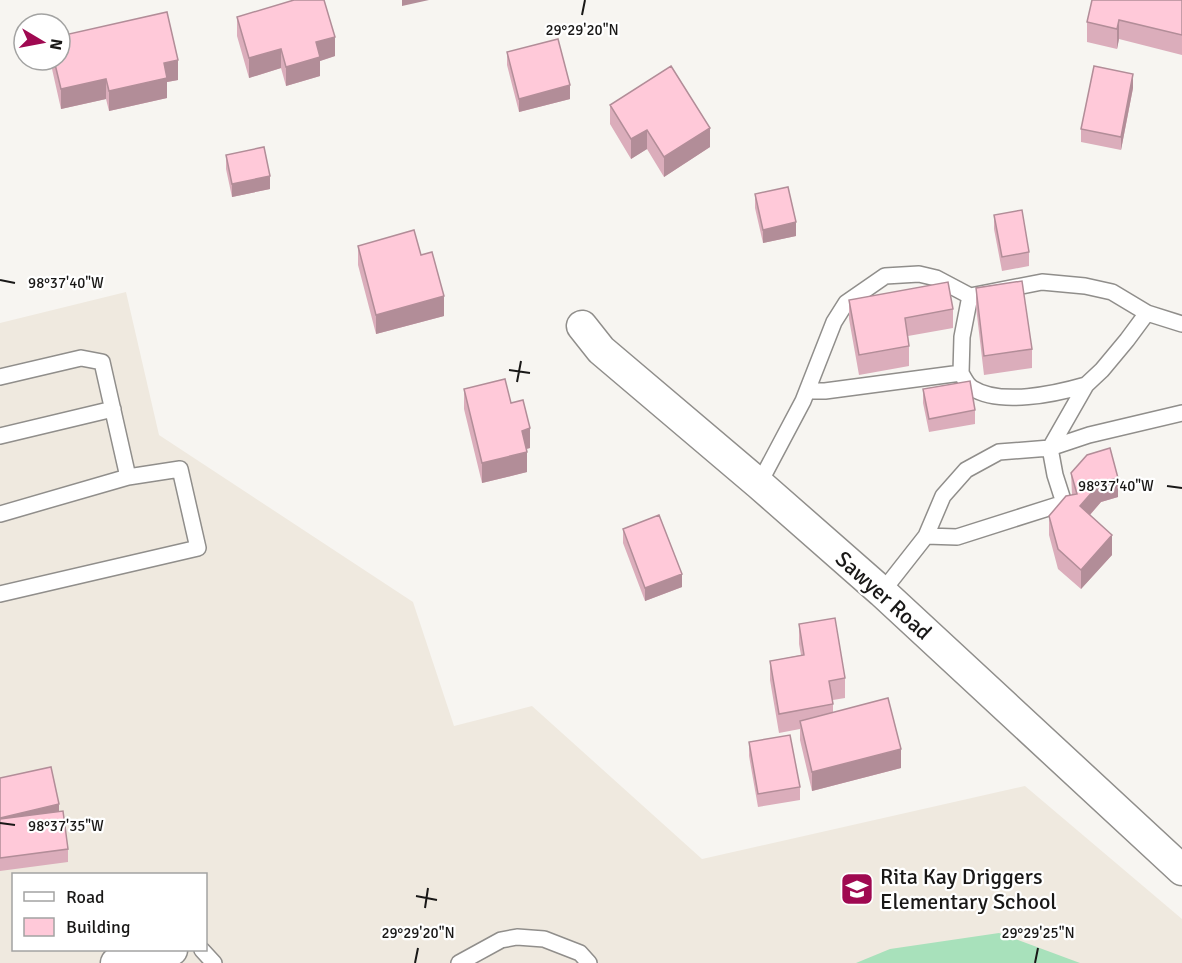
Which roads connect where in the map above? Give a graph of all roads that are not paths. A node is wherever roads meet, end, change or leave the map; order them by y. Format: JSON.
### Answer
{"nodes":[{"id":1,"x":970,"y":296,"type":"junction"},
{"id":2,"x":1147,"y":313,"type":"junction"},
{"id":3,"x":1182,"y":324,"type":"edge"},
{"id":4,"x":582,"y":326,"type":"dead end"},
{"id":5,"x":961,"y":373,"type":"junction"},
{"id":6,"x":0,"y":377,"type":"edge"},
{"id":7,"x":1086,"y":386,"type":"junction"},
{"id":8,"x":808,"y":391,"type":"junction"},
{"id":9,"x":113,"y":409,"type":"junction"},
{"id":10,"x":1182,"y":413,"type":"edge"},
{"id":11,"x":0,"y":436,"type":"edge"},
{"id":12,"x":1050,"y":448,"type":"junction"},
{"id":13,"x":128,"y":477,"type":"junction"},
{"id":14,"x":759,"y":484,"type":"junction"},
{"id":15,"x":0,"y":514,"type":"edge"},
{"id":16,"x":926,"y":536,"type":"junction"},
{"id":17,"x":882,"y":592,"type":"junction"},
{"id":18,"x":0,"y":594,"type":"edge"},
{"id":19,"x":1182,"y":870,"type":"edge"},
{"id":20,"x":168,"y":951,"type":"edge"},
{"id":21,"x":203,"y":951,"type":"edge"},
{"id":22,"x":116,"y":963,"type":"edge"},
{"id":23,"x":214,"y":963,"type":"edge"},
{"id":24,"x":459,"y":963,"type":"edge"},
{"id":25,"x":589,"y":963,"type":"edge"}],
"edges":[{"from":1,"to":2,"type":"lane"},
{"from":1,"to":5,"type":"lane"},
{"from":1,"to":8,"type":"lane"},
{"from":2,"to":3,"type":"lane"},
{"from":2,"to":7,"type":"lane"},
{"from":4,"to":14,"type":"street","name":"Sawyer Road"},
{"from":5,"to":7,"type":"lane"},
{"from":5,"to":8,"type":"lane"},
{"from":6,"to":9,"type":"lane"},
{"from":7,"to":12,"type":"lane"},
{"from":8,"to":14,"type":"lane"},
{"from":9,"to":11,"type":"lane"},
{"from":9,"to":13,"type":"lane"},
{"from":10,"to":12,"type":"lane"},
{"from":12,"to":16,"type":"lane"},
{"from":12,"to":16,"type":"lane"},
{"from":13,"to":15,"type":"lane"},
{"from":13,"to":18,"type":"lane"},
{"from":14,"to":17,"type":"street","name":"Sawyer Road"},
{"from":16,"to":17,"type":"lane"},
{"from":17,"to":19,"type":"street","name":"Sawyer Road"},
{"from":20,"to":22,"type":"street"},
{"from":21,"to":23,"type":"lane"},
{"from":24,"to":25,"type":"lane"}]}
